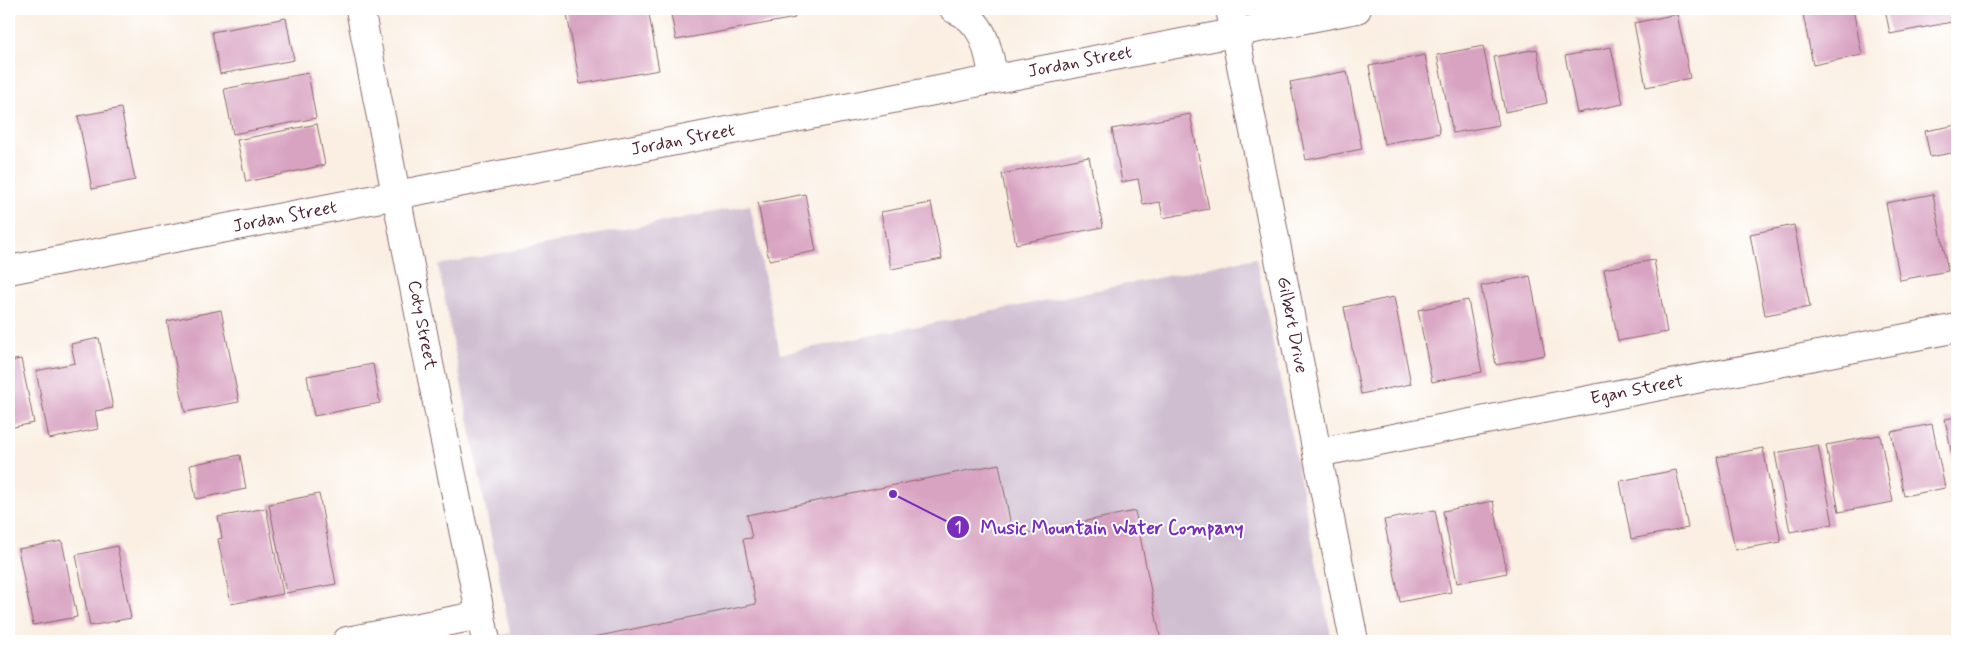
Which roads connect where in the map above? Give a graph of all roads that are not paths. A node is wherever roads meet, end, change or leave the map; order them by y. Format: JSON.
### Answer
{"nodes":[{"id":1,"x":360,"y":9,"type":"edge"},
{"id":2,"x":954,"y":9,"type":"edge"},
{"id":3,"x":1357,"y":9,"type":"edge"},
{"id":4,"x":1232,"y":21,"type":"edge"},
{"id":5,"x":994,"y":79,"type":"junction"},
{"id":6,"x":397,"y":195,"type":"junction"},
{"id":7,"x":9,"y":270,"type":"edge"},
{"id":8,"x":1957,"y":328,"type":"edge"},
{"id":9,"x":1317,"y":453,"type":"junction"},
{"id":10,"x":483,"y":628,"type":"edge"},
{"id":11,"x":347,"y":641,"type":"edge"},
{"id":12,"x":1354,"y":641,"type":"edge"}],
"edges":[{"from":1,"to":6,"type":"street","name":"Coty Street"},
{"from":2,"to":5,"type":"street"},
{"from":3,"to":4,"type":"street","name":"Jordan Street"},
{"from":4,"to":5,"type":"street","name":"Jordan Street"},
{"from":4,"to":9,"type":"street","name":"Gilbert Drive"},
{"from":5,"to":6,"type":"street","name":"Jordan Street"},
{"from":6,"to":7,"type":"street","name":"Jordan Street"},
{"from":6,"to":10,"type":"street","name":"Coty Street"},
{"from":8,"to":9,"type":"street","name":"Egan Street"},
{"from":9,"to":12,"type":"street","name":"Gilbert Drive"},
{"from":10,"to":11,"type":"street"}]}
